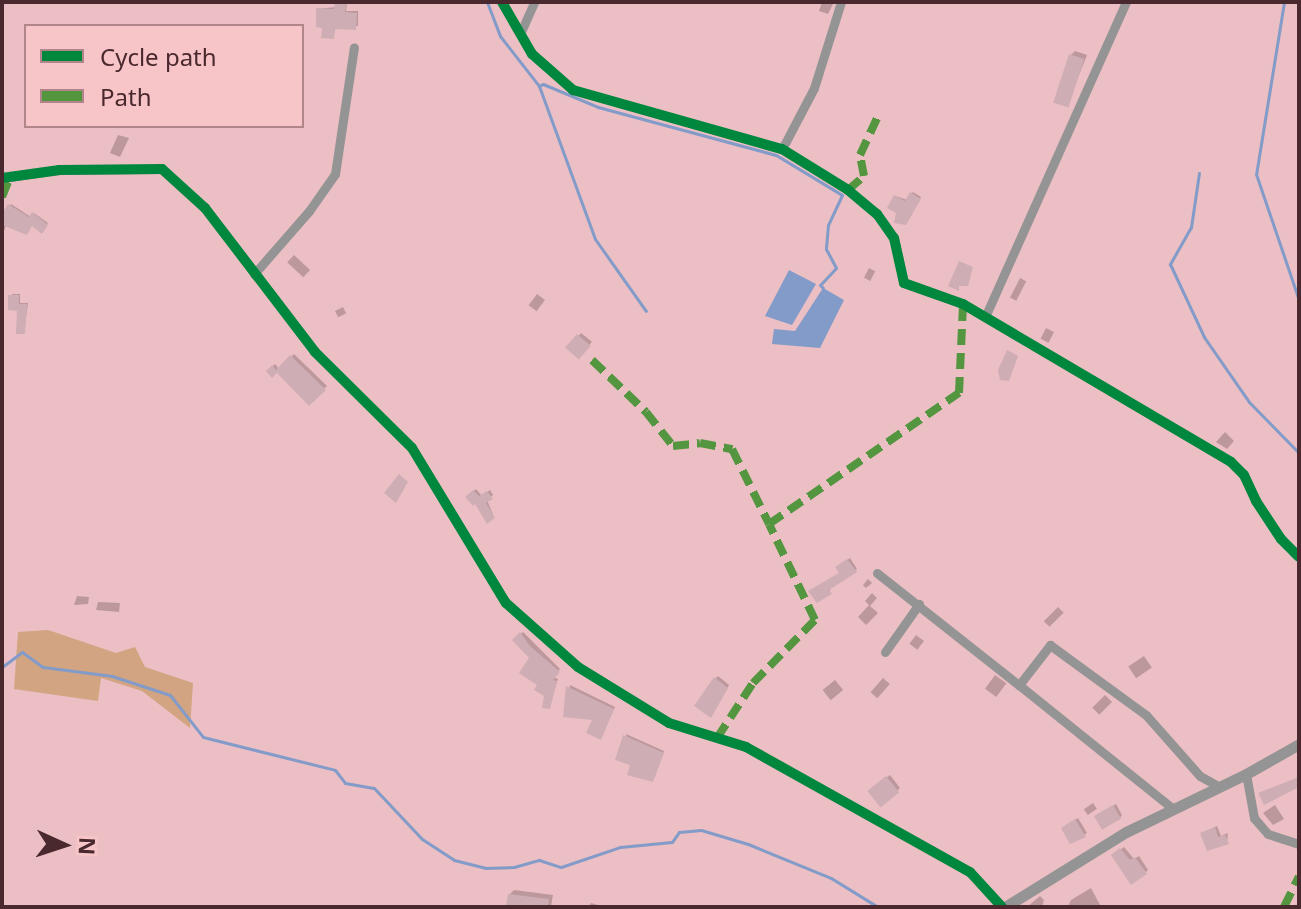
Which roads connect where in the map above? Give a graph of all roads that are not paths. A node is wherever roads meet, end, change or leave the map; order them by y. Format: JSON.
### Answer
{"nodes":[{"id":1,"x":502,"y":2,"type":"edge"},
{"id":2,"x":534,"y":2,"type":"edge"},
{"id":3,"x":841,"y":2,"type":"edge"},
{"id":4,"x":1126,"y":2,"type":"edge"},
{"id":5,"x":520,"y":34,"type":"junction"},
{"id":6,"x":354,"y":47,"type":"dead end"},
{"id":7,"x":782,"y":149,"type":"junction"},
{"id":8,"x":2,"y":178,"type":"edge"},
{"id":9,"x":254,"y":274,"type":"junction"},
{"id":10,"x":985,"y":317,"type":"junction"},
{"id":11,"x":1299,"y":557,"type":"edge"},
{"id":12,"x":877,"y":573,"type":"dead end"},
{"id":13,"x":919,"y":604,"type":"junction"},
{"id":14,"x":885,"y":652,"type":"dead end"},
{"id":15,"x":1019,"y":685,"type":"junction"},
{"id":16,"x":1299,"y":744,"type":"edge"},
{"id":17,"x":1246,"y":774,"type":"junction"},
{"id":18,"x":1220,"y":787,"type":"junction"},
{"id":19,"x":1173,"y":809,"type":"junction"},
{"id":20,"x":1299,"y":844,"type":"edge"},
{"id":21,"x":1004,"y":907,"type":"edge"}],
"edges":[{"from":1,"to":5,"type":"street"},
{"from":2,"to":5,"type":"street"},
{"from":3,"to":7,"type":"street"},
{"from":4,"to":10,"type":"street"},
{"from":5,"to":7,"type":"street"},
{"from":6,"to":9,"type":"street"},
{"from":7,"to":10,"type":"street"},
{"from":8,"to":9,"type":"street"},
{"from":9,"to":21,"type":"street"},
{"from":10,"to":11,"type":"street"},
{"from":12,"to":13,"type":"street"},
{"from":13,"to":14,"type":"street"},
{"from":13,"to":15,"type":"street"},
{"from":15,"to":18,"type":"street"},
{"from":15,"to":19,"type":"street"},
{"from":16,"to":17,"type":"street"},
{"from":17,"to":18,"type":"street"},
{"from":17,"to":20,"type":"street"},
{"from":18,"to":19,"type":"street"},
{"from":19,"to":21,"type":"street"}]}
